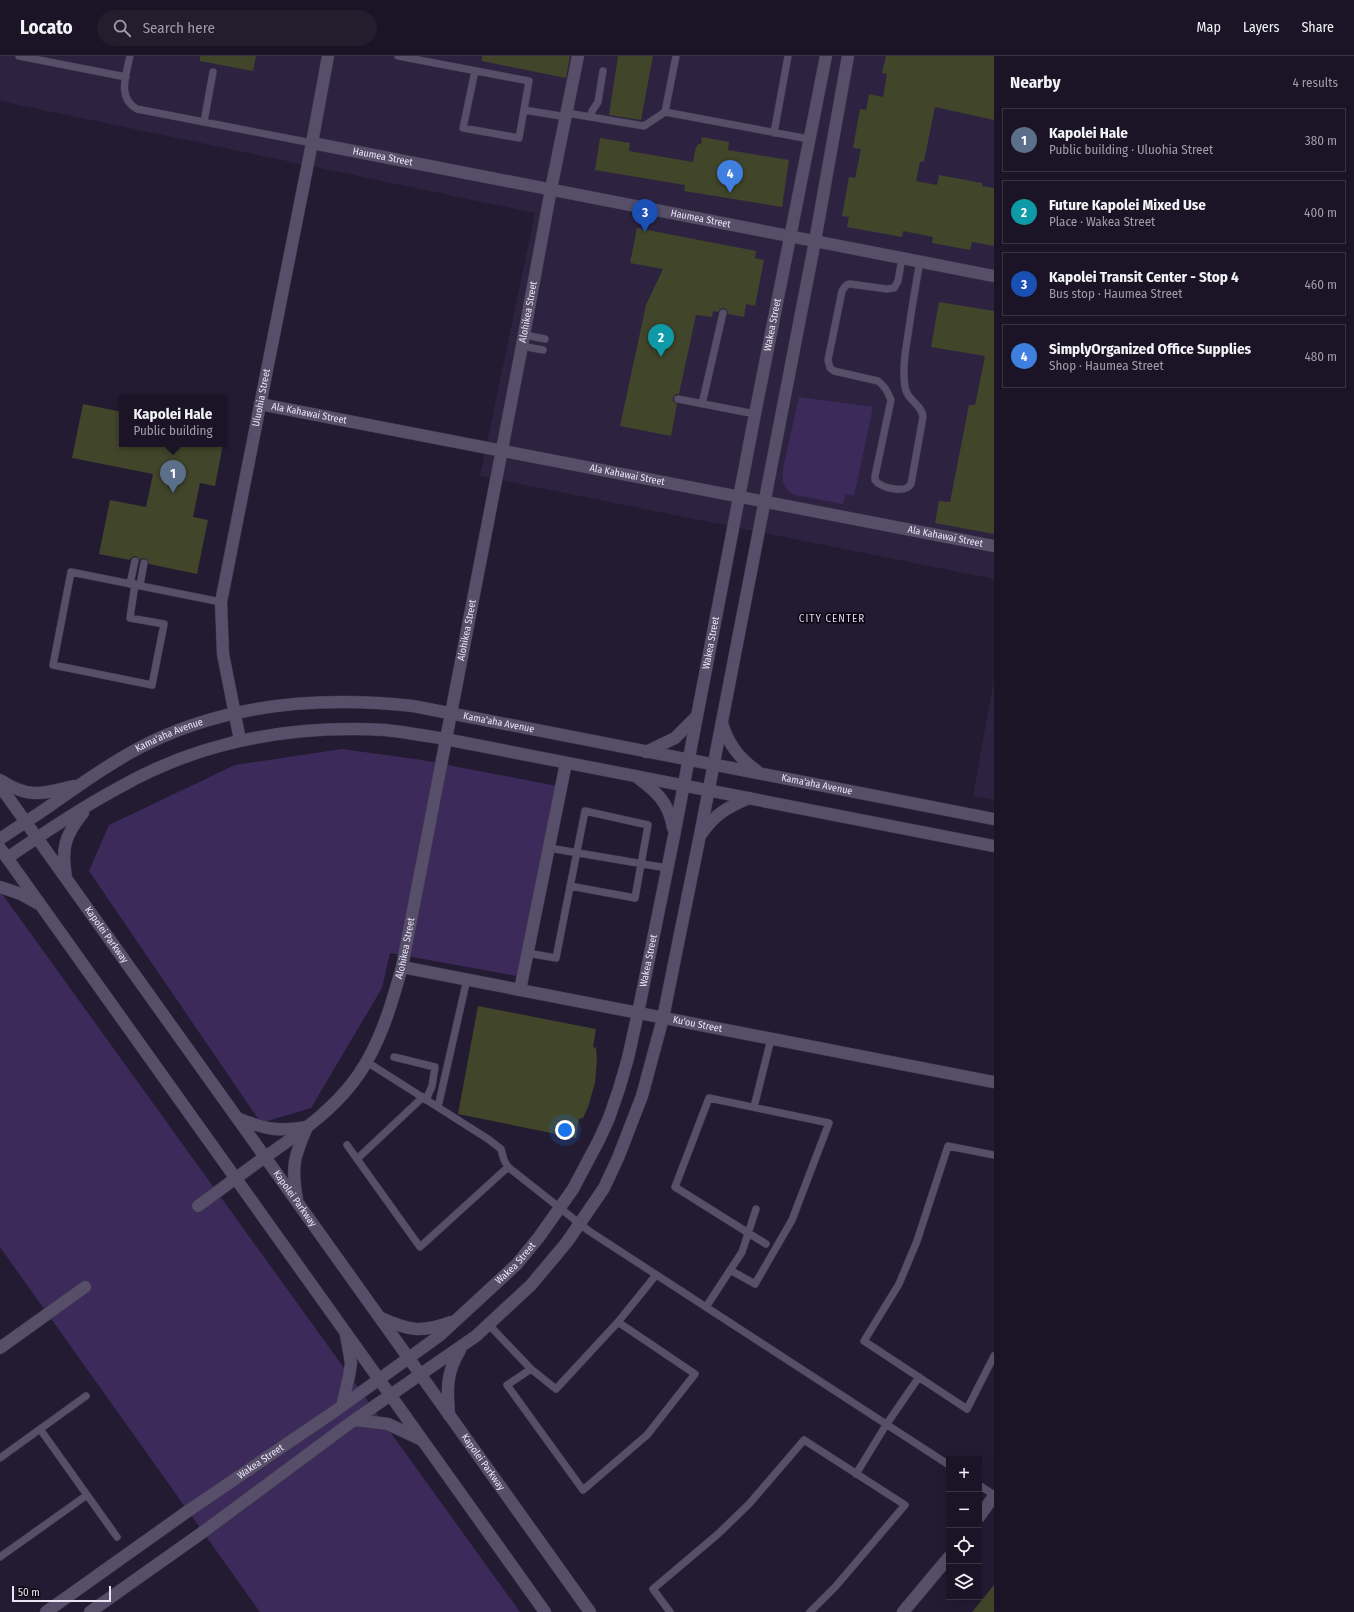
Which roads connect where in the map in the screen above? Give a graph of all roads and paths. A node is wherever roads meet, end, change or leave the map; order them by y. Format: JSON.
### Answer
{"nodes":[{"id":1,"x":19,"y":56,"type":"edge"},
{"id":2,"x":130,"y":56,"type":"edge"},
{"id":3,"x":328,"y":56,"type":"edge"},
{"id":4,"x":398,"y":56,"type":"edge"},
{"id":5,"x":578,"y":56,"type":"edge"},
{"id":6,"x":676,"y":56,"type":"edge"},
{"id":7,"x":788,"y":56,"type":"edge"},
{"id":8,"x":826,"y":56,"type":"edge"},
{"id":9,"x":848,"y":56,"type":"edge"},
{"id":10,"x":475,"y":71,"type":"junction"},
{"id":11,"x":603,"y":71,"type":"dead end"},
{"id":12,"x":213,"y":72,"type":"dead end"},
{"id":13,"x":126,"y":77,"type":"junction"},
{"id":14,"x":524,"y":110,"type":"junction"},
{"id":15,"x":666,"y":112,"type":"junction"},
{"id":16,"x":567,"y":115,"type":"junction"},
{"id":17,"x":591,"y":117,"type":"junction"},
{"id":18,"x":204,"y":122,"type":"junction"},
{"id":19,"x":774,"y":133,"type":"junction"},
{"id":20,"x":809,"y":139,"type":"junction"},
{"id":21,"x":312,"y":143,"type":"junction"},
{"id":22,"x":551,"y":190,"type":"junction"},
{"id":23,"x":790,"y":236,"type":"junction"},
{"id":24,"x":815,"y":241,"type":"junction"},
{"id":25,"x":902,"y":258,"type":"junction"},
{"id":26,"x":920,"y":261,"type":"junction"},
{"id":27,"x":994,"y":276,"type":"edge"},
{"id":28,"x":723,"y":313,"type":"dead end"},
{"id":29,"x":545,"y":339,"type":"dead end"},
{"id":30,"x":524,"y":340,"type":"junction"},
{"id":31,"x":543,"y":350,"type":"dead end"},
{"id":32,"x":678,"y":399,"type":"dead end"},
{"id":33,"x":260,"y":404,"type":"junction"},
{"id":34,"x":702,"y":404,"type":"junction"},
{"id":35,"x":755,"y":414,"type":"junction"},
{"id":36,"x":502,"y":451,"type":"junction"},
{"id":37,"x":739,"y":497,"type":"junction"},
{"id":38,"x":764,"y":502,"type":"junction"},
{"id":39,"x":994,"y":546,"type":"edge"},
{"id":40,"x":135,"y":562,"type":"dead end"},
{"id":41,"x":144,"y":563,"type":"dead end"},
{"id":42,"x":135,"y":584,"type":"junction"},
{"id":43,"x":221,"y":602,"type":"junction"},
{"id":44,"x":234,"y":713,"type":"junction"},
{"id":45,"x":451,"y":713,"type":"junction"},
{"id":46,"x":696,"y":717,"type":"junction"},
{"id":47,"x":722,"y":723,"type":"junction"},
{"id":48,"x":445,"y":739,"type":"junction"},
{"id":49,"x":240,"y":740,"type":"junction"},
{"id":50,"x":646,"y":752,"type":"junction"},
{"id":51,"x":688,"y":760,"type":"junction"},
{"id":52,"x":566,"y":763,"type":"junction"},
{"id":53,"x":714,"y":764,"type":"junction"},
{"id":54,"x":761,"y":774,"type":"junction"},
{"id":55,"x":635,"y":776,"type":"junction"},
{"id":56,"x":0,"y":780,"type":"edge"},
{"id":57,"x":79,"y":785,"type":"junction"},
{"id":58,"x":683,"y":785,"type":"junction"},
{"id":59,"x":0,"y":786,"type":"edge"},
{"id":60,"x":709,"y":790,"type":"junction"},
{"id":61,"x":749,"y":798,"type":"junction"},
{"id":62,"x":88,"y":806,"type":"junction"},
{"id":63,"x":994,"y":818,"type":"edge"},
{"id":64,"x":26,"y":822,"type":"junction"},
{"id":65,"x":700,"y":835,"type":"junction"},
{"id":66,"x":674,"y":836,"type":"junction"},
{"id":67,"x":37,"y":838,"type":"junction"},
{"id":68,"x":0,"y":839,"type":"edge"},
{"id":69,"x":994,"y":846,"type":"edge"},
{"id":70,"x":0,"y":848,"type":"edge"},
{"id":71,"x":549,"y":848,"type":"junction"},
{"id":72,"x":576,"y":852,"type":"junction"},
{"id":73,"x":4,"y":861,"type":"edge"},
{"id":74,"x":640,"y":863,"type":"junction"},
{"id":75,"x":667,"y":868,"type":"junction"},
{"id":76,"x":66,"y":878,"type":"junction"},
{"id":77,"x":570,"y":886,"type":"junction"},
{"id":78,"x":0,"y":887,"type":"edge"},
{"id":79,"x":42,"y":907,"type":"junction"},
{"id":80,"x":527,"y":953,"type":"junction"},
{"id":81,"x":402,"y":966,"type":"junction"},
{"id":82,"x":467,"y":979,"type":"junction"},
{"id":83,"x":520,"y":990,"type":"junction"},
{"id":84,"x":638,"y":1013,"type":"junction"},
{"id":85,"x":663,"y":1018,"type":"junction"},
{"id":86,"x":771,"y":1039,"type":"junction"},
{"id":87,"x":394,"y":1057,"type":"dead end"},
{"id":88,"x":367,"y":1062,"type":"junction"},
{"id":89,"x":994,"y":1082,"type":"edge"},
{"id":90,"x":424,"y":1098,"type":"junction"},
{"id":91,"x":438,"y":1107,"type":"junction"},
{"id":92,"x":754,"y":1107,"type":"junction"},
{"id":93,"x":237,"y":1118,"type":"junction"},
{"id":94,"x":307,"y":1127,"type":"junction"},
{"id":95,"x":347,"y":1145,"type":"dead end"},
{"id":96,"x":994,"y":1155,"type":"edge"},
{"id":97,"x":265,"y":1157,"type":"junction"},
{"id":98,"x":357,"y":1159,"type":"junction"},
{"id":99,"x":508,"y":1167,"type":"junction"},
{"id":100,"x":236,"y":1178,"type":"junction"},
{"id":101,"x":298,"y":1203,"type":"junction"},
{"id":102,"x":198,"y":1206,"type":"dead end"},
{"id":103,"x":560,"y":1209,"type":"junction"},
{"id":104,"x":756,"y":1209,"type":"dead end"},
{"id":105,"x":580,"y":1224,"type":"junction"},
{"id":106,"x":748,"y":1233,"type":"junction"},
{"id":107,"x":766,"y":1244,"type":"dead end"},
{"id":108,"x":730,"y":1270,"type":"junction"},
{"id":109,"x":656,"y":1274,"type":"junction"},
{"id":110,"x":86,"y":1287,"type":"dead end"},
{"id":111,"x":706,"y":1307,"type":"junction"},
{"id":112,"x":380,"y":1318,"type":"junction"},
{"id":113,"x":454,"y":1321,"type":"junction"},
{"id":114,"x":618,"y":1322,"type":"junction"},
{"id":115,"x":489,"y":1325,"type":"junction"},
{"id":116,"x":346,"y":1332,"type":"junction"},
{"id":117,"x":462,"y":1347,"type":"junction"},
{"id":118,"x":0,"y":1348,"type":"edge"},
{"id":119,"x":994,"y":1356,"type":"edge"},
{"id":120,"x":409,"y":1358,"type":"junction"},
{"id":121,"x":531,"y":1369,"type":"junction"},
{"id":122,"x":421,"y":1375,"type":"junction"},
{"id":123,"x":919,"y":1377,"type":"junction"},
{"id":124,"x":380,"y":1379,"type":"junction"},
{"id":125,"x":86,"y":1396,"type":"dead end"},
{"id":126,"x":391,"y":1396,"type":"junction"},
{"id":127,"x":340,"y":1407,"type":"junction"},
{"id":128,"x":449,"y":1415,"type":"junction"},
{"id":129,"x":353,"y":1422,"type":"junction"},
{"id":130,"x":886,"y":1425,"type":"junction"},
{"id":131,"x":40,"y":1429,"type":"junction"},
{"id":132,"x":422,"y":1440,"type":"junction"},
{"id":133,"x":0,"y":1458,"type":"edge"},
{"id":134,"x":946,"y":1463,"type":"edge"},
{"id":135,"x":856,"y":1474,"type":"junction"},
{"id":136,"x":982,"y":1487,"type":"edge"},
{"id":137,"x":87,"y":1495,"type":"junction"},
{"id":138,"x":994,"y":1495,"type":"edge"},
{"id":139,"x":982,"y":1513,"type":"edge"},
{"id":140,"x":116,"y":1537,"type":"dead end"},
{"id":141,"x":0,"y":1557,"type":"edge"},
{"id":142,"x":946,"y":1561,"type":"edge"},
{"id":143,"x":46,"y":1612,"type":"edge"},
{"id":144,"x":90,"y":1612,"type":"edge"},
{"id":145,"x":546,"y":1612,"type":"edge"},
{"id":146,"x":590,"y":1612,"type":"edge"},
{"id":147,"x":670,"y":1612,"type":"edge"},
{"id":148,"x":810,"y":1612,"type":"edge"},
{"id":149,"x":903,"y":1612,"type":"edge"}],
"edges":[{"from":1,"to":13,"type":"lane"},
{"from":2,"to":13,"type":"lane"},
{"from":3,"to":21,"type":"street","name":"Uluohia Street"},
{"from":4,"to":10,"type":"lane"},
{"from":5,"to":16,"type":"street","name":"Alohikea Street"},
{"from":6,"to":15,"type":"lane"},
{"from":7,"to":19,"type":"lane"},
{"from":8,"to":20,"type":"street","name":"Wakea Street"},
{"from":9,"to":24,"type":"street","name":"Wakea Street"},
{"from":10,"to":14,"type":"lane"},
{"from":10,"to":14,"type":"lane"},
{"from":11,"to":17,"type":"lane"},
{"from":12,"to":18,"type":"lane"},
{"from":13,"to":18,"type":"lane"},
{"from":14,"to":16,"type":"lane"},
{"from":15,"to":17,"type":"lane"},
{"from":15,"to":19,"type":"lane"},
{"from":16,"to":17,"type":"lane"},
{"from":16,"to":22,"type":"street","name":"Alohikea Street"},
{"from":18,"to":21,"type":"lane"},
{"from":19,"to":20,"type":"lane"},
{"from":20,"to":23,"type":"street","name":"Wakea Street"},
{"from":21,"to":22,"type":"street","name":"Haumea Street"},
{"from":21,"to":33,"type":"street","name":"Uluohia Street"},
{"from":22,"to":23,"type":"street","name":"Haumea Street"},
{"from":22,"to":30,"type":"street","name":"Alohikea Street"},
{"from":23,"to":24,"type":"street","name":"Haumea Street"},
{"from":23,"to":35,"type":"street","name":"Wakea Street"},
{"from":24,"to":25,"type":"street","name":"Haumea Street"},
{"from":24,"to":38,"type":"street","name":"Wakea Street"},
{"from":25,"to":26,"type":"street","name":"Haumea Street"},
{"from":25,"to":26,"type":"lane"},
{"from":26,"to":27,"type":"street","name":"Haumea Street"},
{"from":28,"to":34,"type":"lane"},
{"from":29,"to":30,"type":"lane"},
{"from":30,"to":31,"type":"lane"},
{"from":30,"to":36,"type":"street","name":"Alohikea Street"},
{"from":32,"to":34,"type":"lane"},
{"from":33,"to":36,"type":"street","name":"Ala Kahawai Street"},
{"from":33,"to":43,"type":"street","name":"Uluohia Street"},
{"from":34,"to":35,"type":"lane"},
{"from":35,"to":37,"type":"street","name":"Wakea Street"},
{"from":36,"to":37,"type":"street","name":"Ala Kahawai Street"},
{"from":36,"to":45,"type":"street","name":"Alohikea Street"},
{"from":37,"to":38,"type":"street","name":"Ala Kahawai Street"},
{"from":37,"to":46,"type":"street","name":"Wakea Street"},
{"from":38,"to":39,"type":"street","name":"Ala Kahawai Street"},
{"from":38,"to":47,"type":"street","name":"Wakea Street"},
{"from":40,"to":42,"type":"lane"},
{"from":41,"to":42,"type":"lane"},
{"from":42,"to":42,"type":"lane"},
{"from":42,"to":43,"type":"lane"},
{"from":43,"to":44,"type":"street","name":"Uluohia Street"},
{"from":44,"to":45,"type":"street","name":"Kama'aha Avenue"},
{"from":44,"to":49,"type":"street","name":"Uluohia Street"},
{"from":44,"to":57,"type":"street","name":"Kama'aha Avenue"},
{"from":45,"to":48,"type":"street","name":"Alohikea Street"},
{"from":45,"to":50,"type":"street","name":"Kama'aha Avenue"},
{"from":46,"to":50,"type":"street"},
{"from":46,"to":51,"type":"street","name":"Wakea Street"},
{"from":47,"to":53,"type":"street","name":"Wakea Street"},
{"from":47,"to":54,"type":"street"},
{"from":48,"to":49,"type":"street"},
{"from":48,"to":52,"type":"street"},
{"from":48,"to":81,"type":"street","name":"Alohikea Street"},
{"from":49,"to":62,"type":"street"},
{"from":50,"to":51,"type":"street","name":"Kama'aha Avenue"},
{"from":51,"to":53,"type":"street","name":"Kama'aha Avenue"},
{"from":51,"to":58,"type":"street","name":"Wakea Street"},
{"from":52,"to":55,"type":"street"},
{"from":52,"to":71,"type":"street"},
{"from":53,"to":54,"type":"street","name":"Kama'aha Avenue"},
{"from":53,"to":60,"type":"street","name":"Wakea Street"},
{"from":54,"to":63,"type":"street","name":"Kama'aha Avenue"},
{"from":55,"to":58,"type":"street"},
{"from":55,"to":66,"type":"street"},
{"from":56,"to":57,"type":"street"},
{"from":57,"to":64,"type":"street","name":"Kama'aha Avenue"},
{"from":58,"to":60,"type":"street"},
{"from":58,"to":66,"type":"street","name":"Wakea Street"},
{"from":59,"to":64,"type":"street","name":"Kapolei Parkway"},
{"from":60,"to":61,"type":"street"},
{"from":60,"to":65,"type":"street","name":"Wakea Street"},
{"from":61,"to":65,"type":"street"},
{"from":61,"to":69,"type":"street"},
{"from":62,"to":67,"type":"street"},
{"from":62,"to":76,"type":"street"},
{"from":64,"to":67,"type":"street","name":"Kapolei Parkway"},
{"from":64,"to":68,"type":"street","name":"Kama'aha Avenue"},
{"from":65,"to":85,"type":"street","name":"Wakea Street"},
{"from":66,"to":75,"type":"street","name":"Wakea Street"},
{"from":67,"to":73,"type":"street"},
{"from":67,"to":76,"type":"street","name":"Kapolei Parkway"},
{"from":70,"to":73,"type":"street"},
{"from":71,"to":72,"type":"lane"},
{"from":71,"to":80,"type":"street"},
{"from":72,"to":74,"type":"lane"},
{"from":72,"to":74,"type":"lane"},
{"from":72,"to":77,"type":"lane"},
{"from":73,"to":79,"type":"street"},
{"from":74,"to":75,"type":"lane"},
{"from":74,"to":77,"type":"lane"},
{"from":75,"to":84,"type":"street","name":"Wakea Street"},
{"from":76,"to":93,"type":"street","name":"Kapolei Parkway"},
{"from":77,"to":80,"type":"lane"},
{"from":78,"to":79,"type":"street"},
{"from":79,"to":100,"type":"street"},
{"from":80,"to":83,"type":"street"},
{"from":81,"to":82,"type":"street","name":"Ku'ou Street"},
{"from":81,"to":88,"type":"street","name":"Alohikea Street"},
{"from":82,"to":83,"type":"street","name":"Ku'ou Street"},
{"from":82,"to":91,"type":"lane"},
{"from":83,"to":84,"type":"street","name":"Ku'ou Street"},
{"from":84,"to":85,"type":"street","name":"Ku'ou Street"},
{"from":84,"to":103,"type":"street","name":"Wakea Street"},
{"from":85,"to":86,"type":"street","name":"Ku'ou Street"},
{"from":85,"to":105,"type":"street","name":"Wakea Street"},
{"from":86,"to":89,"type":"street","name":"Ku'ou Street"},
{"from":86,"to":92,"type":"lane"},
{"from":87,"to":90,"type":"lane"},
{"from":88,"to":90,"type":"lane"},
{"from":88,"to":94,"type":"street","name":"Alohikea Street"},
{"from":90,"to":91,"type":"lane"},
{"from":90,"to":98,"type":"lane"},
{"from":91,"to":99,"type":"lane"},
{"from":92,"to":106,"type":"lane"},
{"from":92,"to":108,"type":"lane"},
{"from":93,"to":94,"type":"street"},
{"from":93,"to":97,"type":"street","name":"Kapolei Parkway"},
{"from":94,"to":97,"type":"street","name":"Alohikea Street"},
{"from":94,"to":101,"type":"street"},
{"from":95,"to":98,"type":"lane"},
{"from":96,"to":123,"type":"lane"},
{"from":97,"to":100,"type":"street","name":"Alohikea Street"},
{"from":97,"to":101,"type":"street","name":"Kapolei Parkway"},
{"from":98,"to":99,"type":"lane"},
{"from":99,"to":103,"type":"lane"},
{"from":100,"to":102,"type":"street"},
{"from":100,"to":116,"type":"street"},
{"from":101,"to":112,"type":"street","name":"Kapolei Parkway"},
{"from":103,"to":105,"type":"lane"},
{"from":103,"to":113,"type":"street","name":"Wakea Street"},
{"from":104,"to":106,"type":"lane"},
{"from":105,"to":109,"type":"lane"},
{"from":105,"to":115,"type":"street","name":"Wakea Street"},
{"from":106,"to":107,"type":"lane"},
{"from":106,"to":108,"type":"lane"},
{"from":108,"to":111,"type":"lane"},
{"from":109,"to":111,"type":"lane"},
{"from":109,"to":114,"type":"lane"},
{"from":110,"to":118,"type":"street"},
{"from":111,"to":130,"type":"lane"},
{"from":112,"to":113,"type":"street"},
{"from":112,"to":120,"type":"street","name":"Kapolei Parkway"},
{"from":113,"to":120,"type":"street","name":"Wakea Street"},
{"from":114,"to":121,"type":"lane"},
{"from":114,"to":121,"type":"lane"},
{"from":115,"to":117,"type":"street","name":"Wakea Street"},
{"from":115,"to":121,"type":"lane"},
{"from":116,"to":124,"type":"street"},
{"from":116,"to":127,"type":"street"},
{"from":117,"to":122,"type":"street","name":"Wakea Street"},
{"from":117,"to":128,"type":"street"},
{"from":119,"to":123,"type":"lane"},
{"from":120,"to":122,"type":"street","name":"Kapolei Parkway"},
{"from":120,"to":124,"type":"street","name":"Wakea Street"},
{"from":122,"to":126,"type":"street","name":"Wakea Street"},
{"from":122,"to":128,"type":"street","name":"Kapolei Parkway"},
{"from":123,"to":130,"type":"lane"},
{"from":124,"to":126,"type":"street"},
{"from":124,"to":127,"type":"street","name":"Wakea Street"},
{"from":125,"to":131,"type":"lane"},
{"from":126,"to":129,"type":"street","name":"Wakea Street"},
{"from":126,"to":132,"type":"street"},
{"from":127,"to":143,"type":"street","name":"Wakea Street"},
{"from":128,"to":146,"type":"street","name":"Kapolei Parkway"},
{"from":129,"to":132,"type":"street"},
{"from":129,"to":144,"type":"street","name":"Wakea Street"},
{"from":130,"to":134,"type":"lane"},
{"from":130,"to":135,"type":"lane"},
{"from":131,"to":133,"type":"lane"},
{"from":131,"to":137,"type":"lane"},
{"from":132,"to":145,"type":"street"},
{"from":135,"to":147,"type":"lane"},
{"from":135,"to":148,"type":"lane"},
{"from":136,"to":138,"type":"lane"},
{"from":137,"to":140,"type":"lane"},
{"from":137,"to":141,"type":"lane"},
{"from":138,"to":139,"type":"street"},
{"from":142,"to":149,"type":"street"}]}
